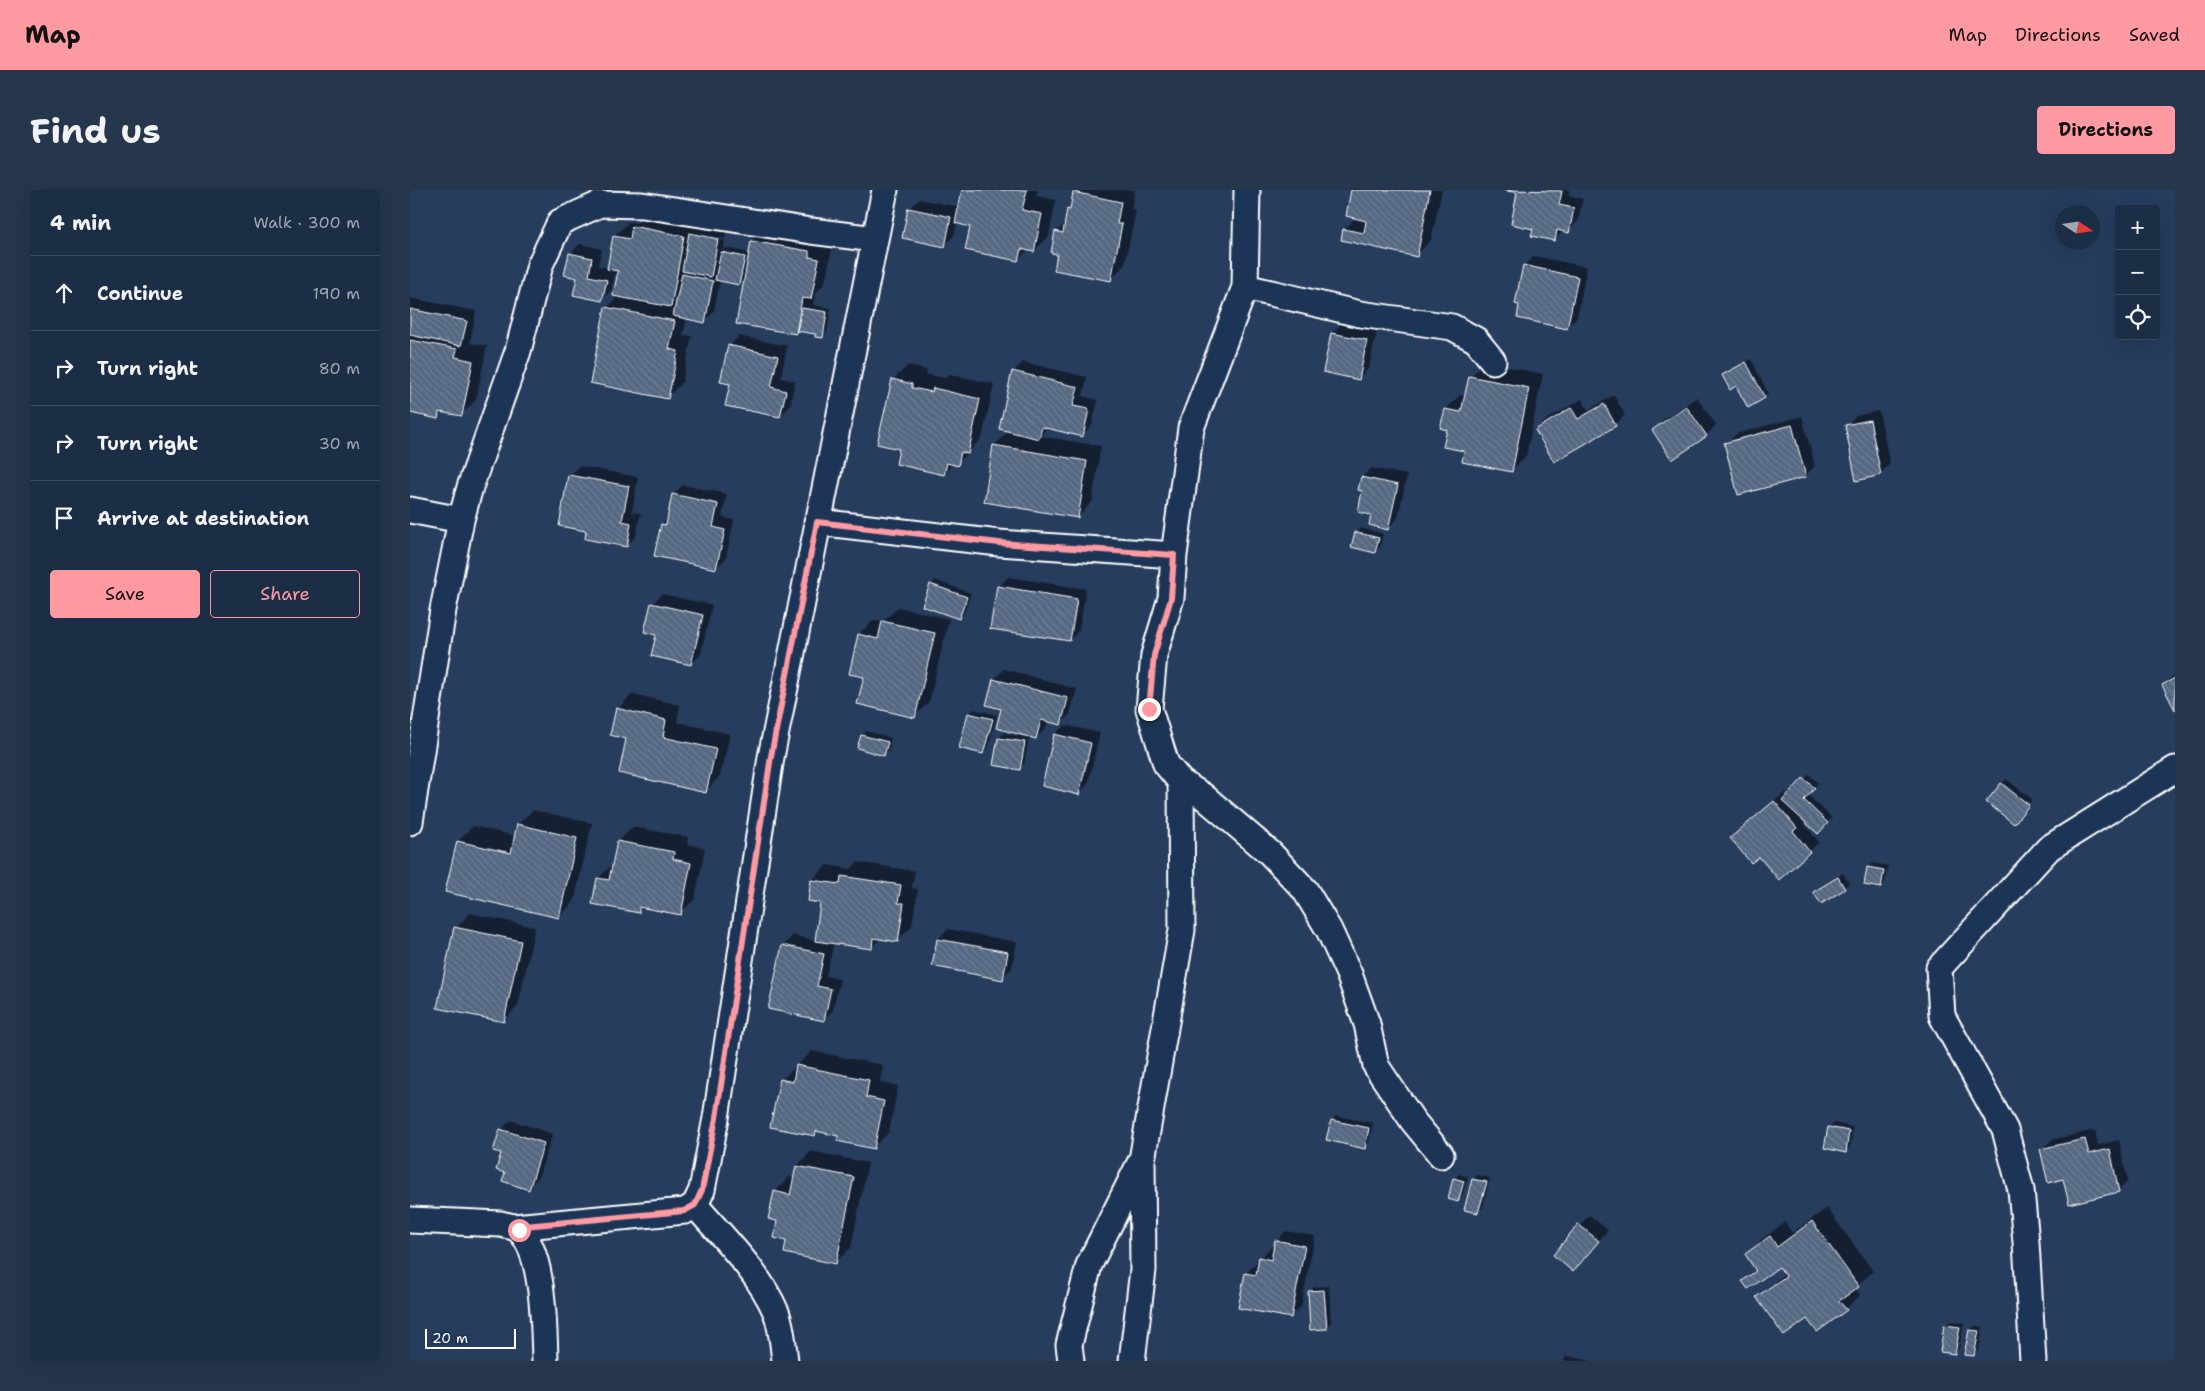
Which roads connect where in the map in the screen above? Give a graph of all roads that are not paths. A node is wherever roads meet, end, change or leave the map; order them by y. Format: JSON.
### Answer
{"nodes":[{"id":1,"x":885,"y":190,"type":"edge"},
{"id":2,"x":1247,"y":190,"type":"edge"},
{"id":3,"x":874,"y":239,"type":"junction"},
{"id":4,"x":1245,"y":287,"type":"junction"},
{"id":5,"x":1493,"y":361,"type":"dead end"},
{"id":6,"x":410,"y":510,"type":"edge"},
{"id":7,"x":461,"y":520,"type":"junction"},
{"id":8,"x":817,"y":522,"type":"junction"},
{"id":9,"x":1174,"y":555,"type":"junction"},
{"id":10,"x":2175,"y":769,"type":"edge"},
{"id":11,"x":1181,"y":782,"type":"junction"},
{"id":12,"x":410,"y":822,"type":"edge"},
{"id":13,"x":1440,"y":1155,"type":"dead end"},
{"id":14,"x":1142,"y":1160,"type":"junction"},
{"id":15,"x":695,"y":1205,"type":"junction"},
{"id":16,"x":410,"y":1220,"type":"edge"},
{"id":17,"x":514,"y":1227,"type":"junction"},
{"id":18,"x":545,"y":1361,"type":"edge"},
{"id":19,"x":785,"y":1361,"type":"edge"},
{"id":20,"x":1070,"y":1361,"type":"edge"},
{"id":21,"x":1132,"y":1361,"type":"edge"},
{"id":22,"x":2033,"y":1361,"type":"edge"}],
"edges":[{"from":1,"to":3,"type":"street"},
{"from":2,"to":4,"type":"street"},
{"from":3,"to":7,"type":"street"},
{"from":3,"to":8,"type":"street"},
{"from":4,"to":5,"type":"street"},
{"from":4,"to":9,"type":"street"},
{"from":6,"to":7,"type":"street"},
{"from":7,"to":12,"type":"street"},
{"from":8,"to":9,"type":"street"},
{"from":8,"to":15,"type":"street"},
{"from":9,"to":11,"type":"street"},
{"from":10,"to":22,"type":"street"},
{"from":11,"to":13,"type":"street"},
{"from":11,"to":14,"type":"street"},
{"from":14,"to":20,"type":"street"},
{"from":14,"to":21,"type":"street"},
{"from":15,"to":17,"type":"street"},
{"from":15,"to":19,"type":"street"},
{"from":16,"to":17,"type":"street"},
{"from":17,"to":18,"type":"street"}]}
